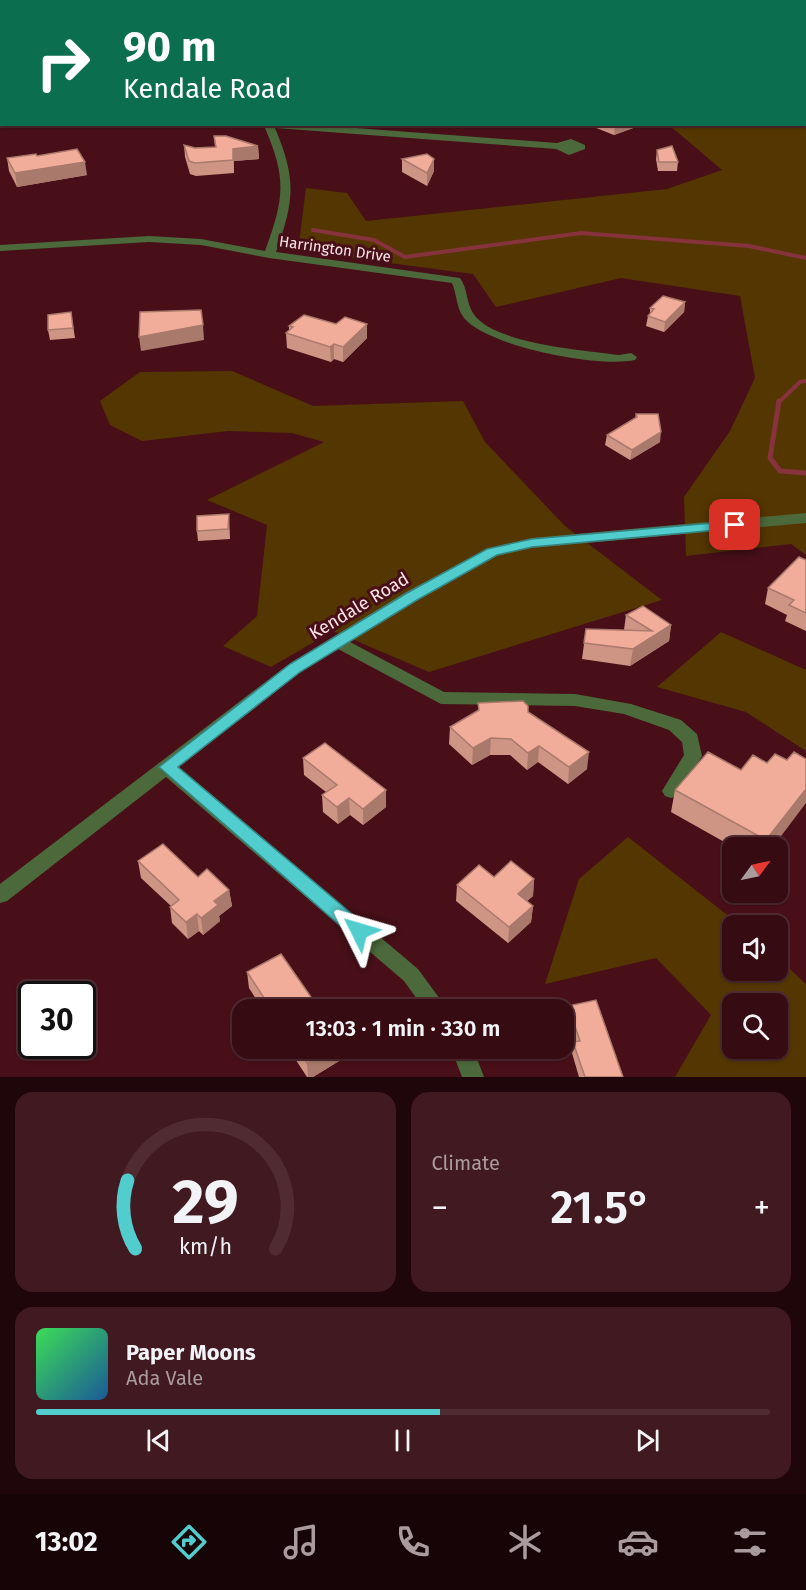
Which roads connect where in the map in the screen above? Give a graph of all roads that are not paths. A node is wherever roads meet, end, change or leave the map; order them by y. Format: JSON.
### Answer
{"nodes":[{"id":1,"x":268,"y":126,"type":"edge"},
{"id":2,"x":282,"y":126,"type":"edge"},
{"id":3,"x":558,"y":146,"type":"dead end"},
{"id":4,"x":0,"y":248,"type":"edge"},
{"id":5,"x":269,"y":255,"type":"junction"},
{"id":6,"x":631,"y":357,"type":"dead end"},
{"id":7,"x":806,"y":518,"type":"edge"},
{"id":8,"x":338,"y":642,"type":"junction"},
{"id":9,"x":167,"y":767,"type":"junction"},
{"id":10,"x":670,"y":791,"type":"dead end"},
{"id":11,"x":0,"y":895,"type":"edge"},
{"id":12,"x":430,"y":999,"type":"edge"},
{"id":13,"x":466,"y":1059,"type":"edge"},
{"id":14,"x":473,"y":1077,"type":"edge"}],
"edges":[{"from":1,"to":5,"type":"street"},
{"from":2,"to":3,"type":"street"},
{"from":4,"to":5,"type":"street","name":"Harrington Drive"},
{"from":5,"to":6,"type":"street","name":"Harrington Drive"},
{"from":7,"to":8,"type":"street","name":"Kendale Road"},
{"from":8,"to":9,"type":"street","name":"Kendale Road"},
{"from":8,"to":10,"type":"street"},
{"from":9,"to":11,"type":"street","name":"Kendale Road"},
{"from":9,"to":12,"type":"street"},
{"from":13,"to":14,"type":"street"}]}
